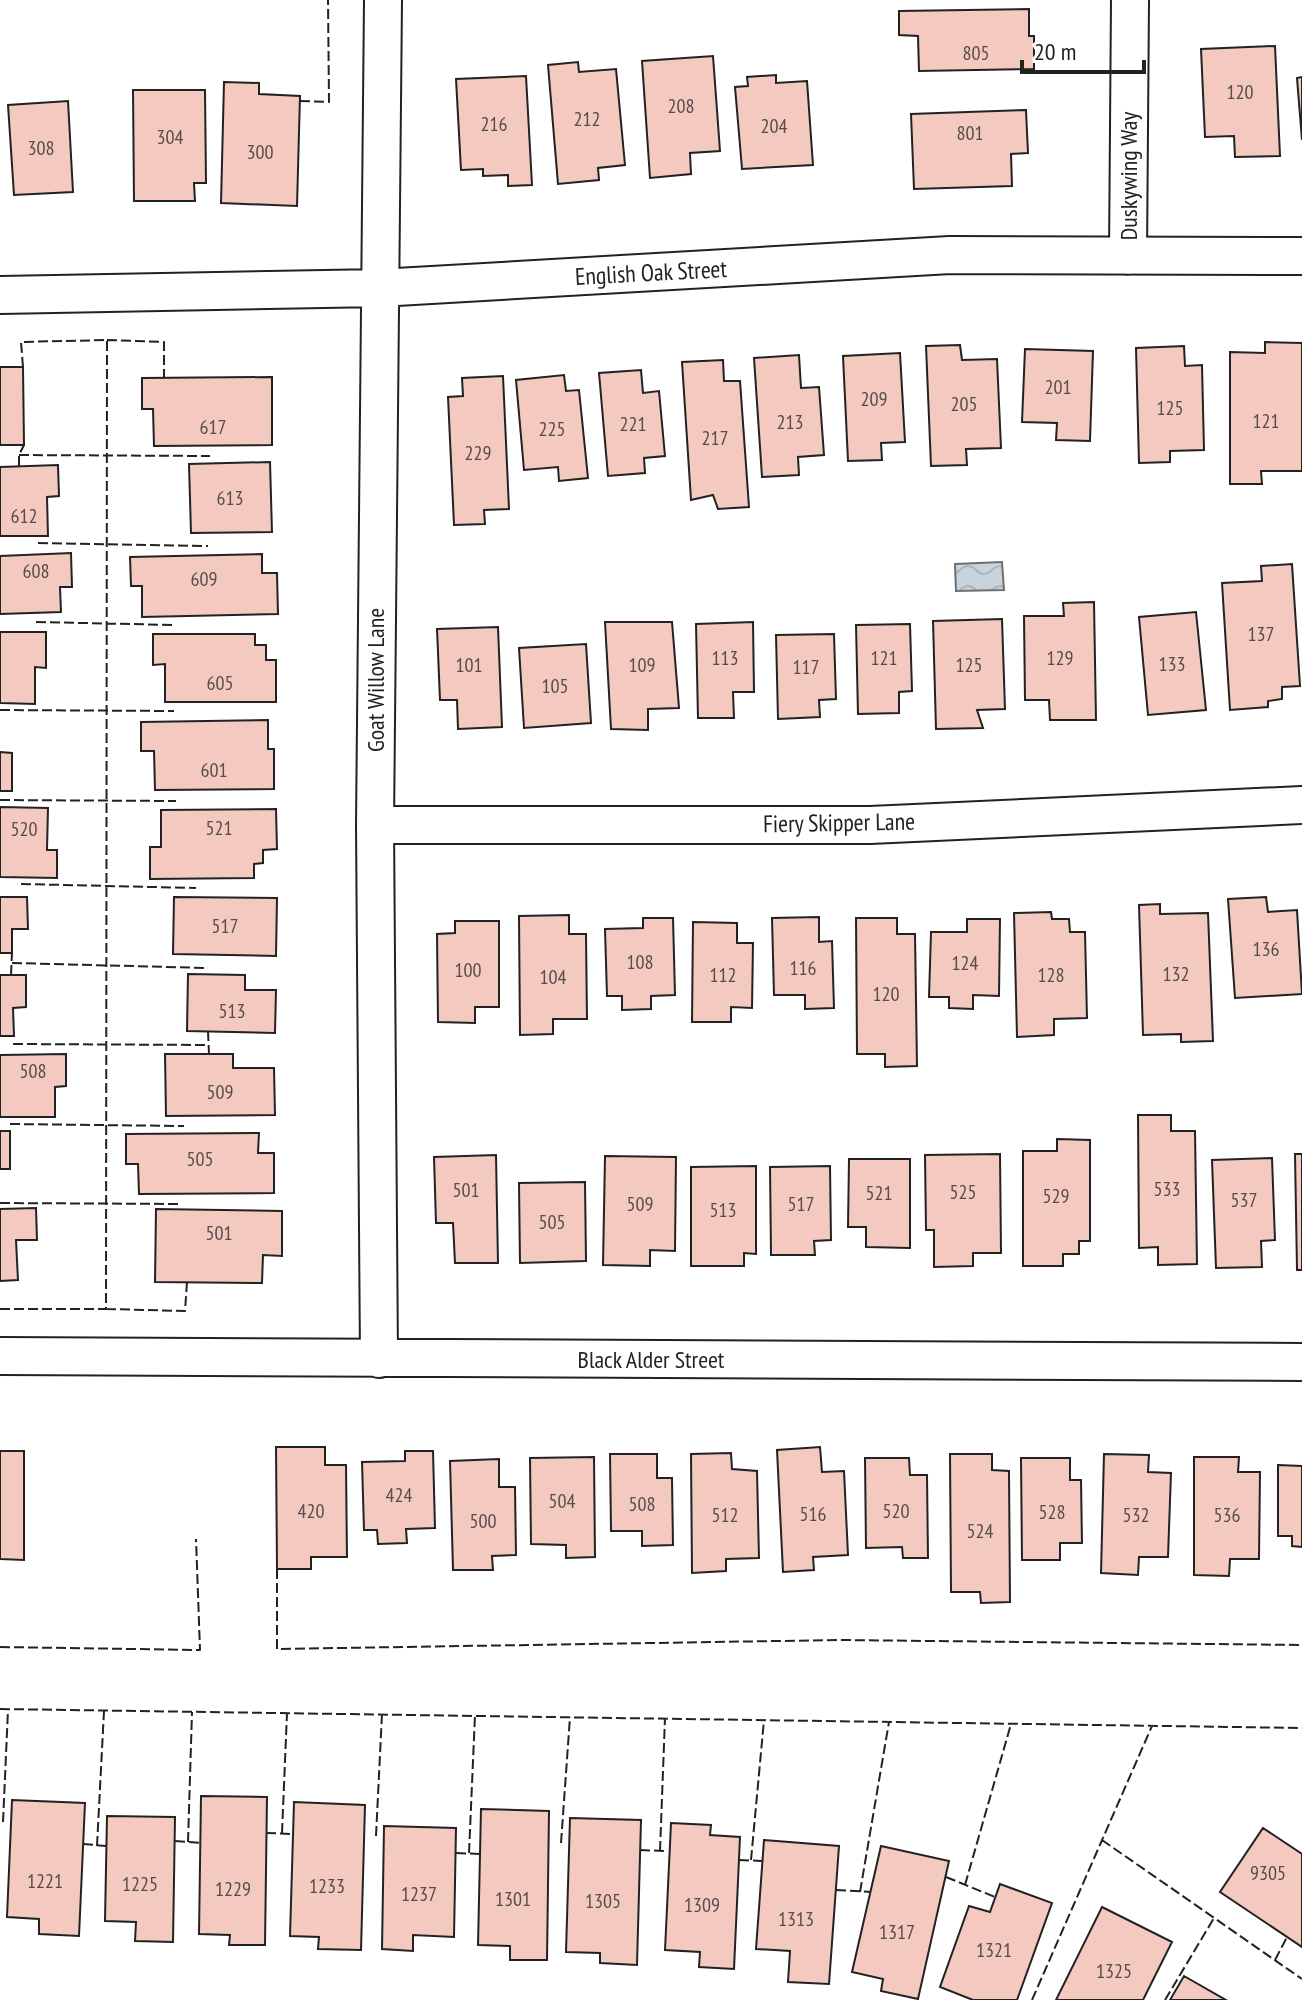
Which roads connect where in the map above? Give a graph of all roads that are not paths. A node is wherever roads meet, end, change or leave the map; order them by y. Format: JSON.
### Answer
{"nodes":[{"id":1,"x":383,"y":0,"type":"edge"},
{"id":2,"x":1130,"y":0,"type":"edge"},
{"id":3,"x":1128,"y":256,"type":"junction"},
{"id":4,"x":1302,"y":256,"type":"edge"},
{"id":5,"x":379,"y":288,"type":"junction"},
{"id":6,"x":0,"y":295,"type":"edge"},
{"id":7,"x":1302,"y":805,"type":"edge"},
{"id":8,"x":375,"y":825,"type":"junction"},
{"id":9,"x":0,"y":1356,"type":"edge"},
{"id":10,"x":379,"y":1359,"type":"junction"},
{"id":11,"x":1302,"y":1362,"type":"edge"}],
"edges":[{"from":1,"to":5,"type":"street","name":"Goat Willow Lane"},
{"from":2,"to":3,"type":"street","name":"Duskywing Way"},
{"from":3,"to":4,"type":"street","name":"English Oak Street"},
{"from":3,"to":5,"type":"street","name":"English Oak Street"},
{"from":5,"to":6,"type":"street","name":"English Oak Street"},
{"from":5,"to":8,"type":"street","name":"Goat Willow Lane"},
{"from":7,"to":8,"type":"street","name":"Fiery Skipper Lane"},
{"from":8,"to":10,"type":"street","name":"Goat Willow Lane"},
{"from":9,"to":10,"type":"street","name":"Black Alder Street"},
{"from":10,"to":11,"type":"street","name":"Black Alder Street"}]}
